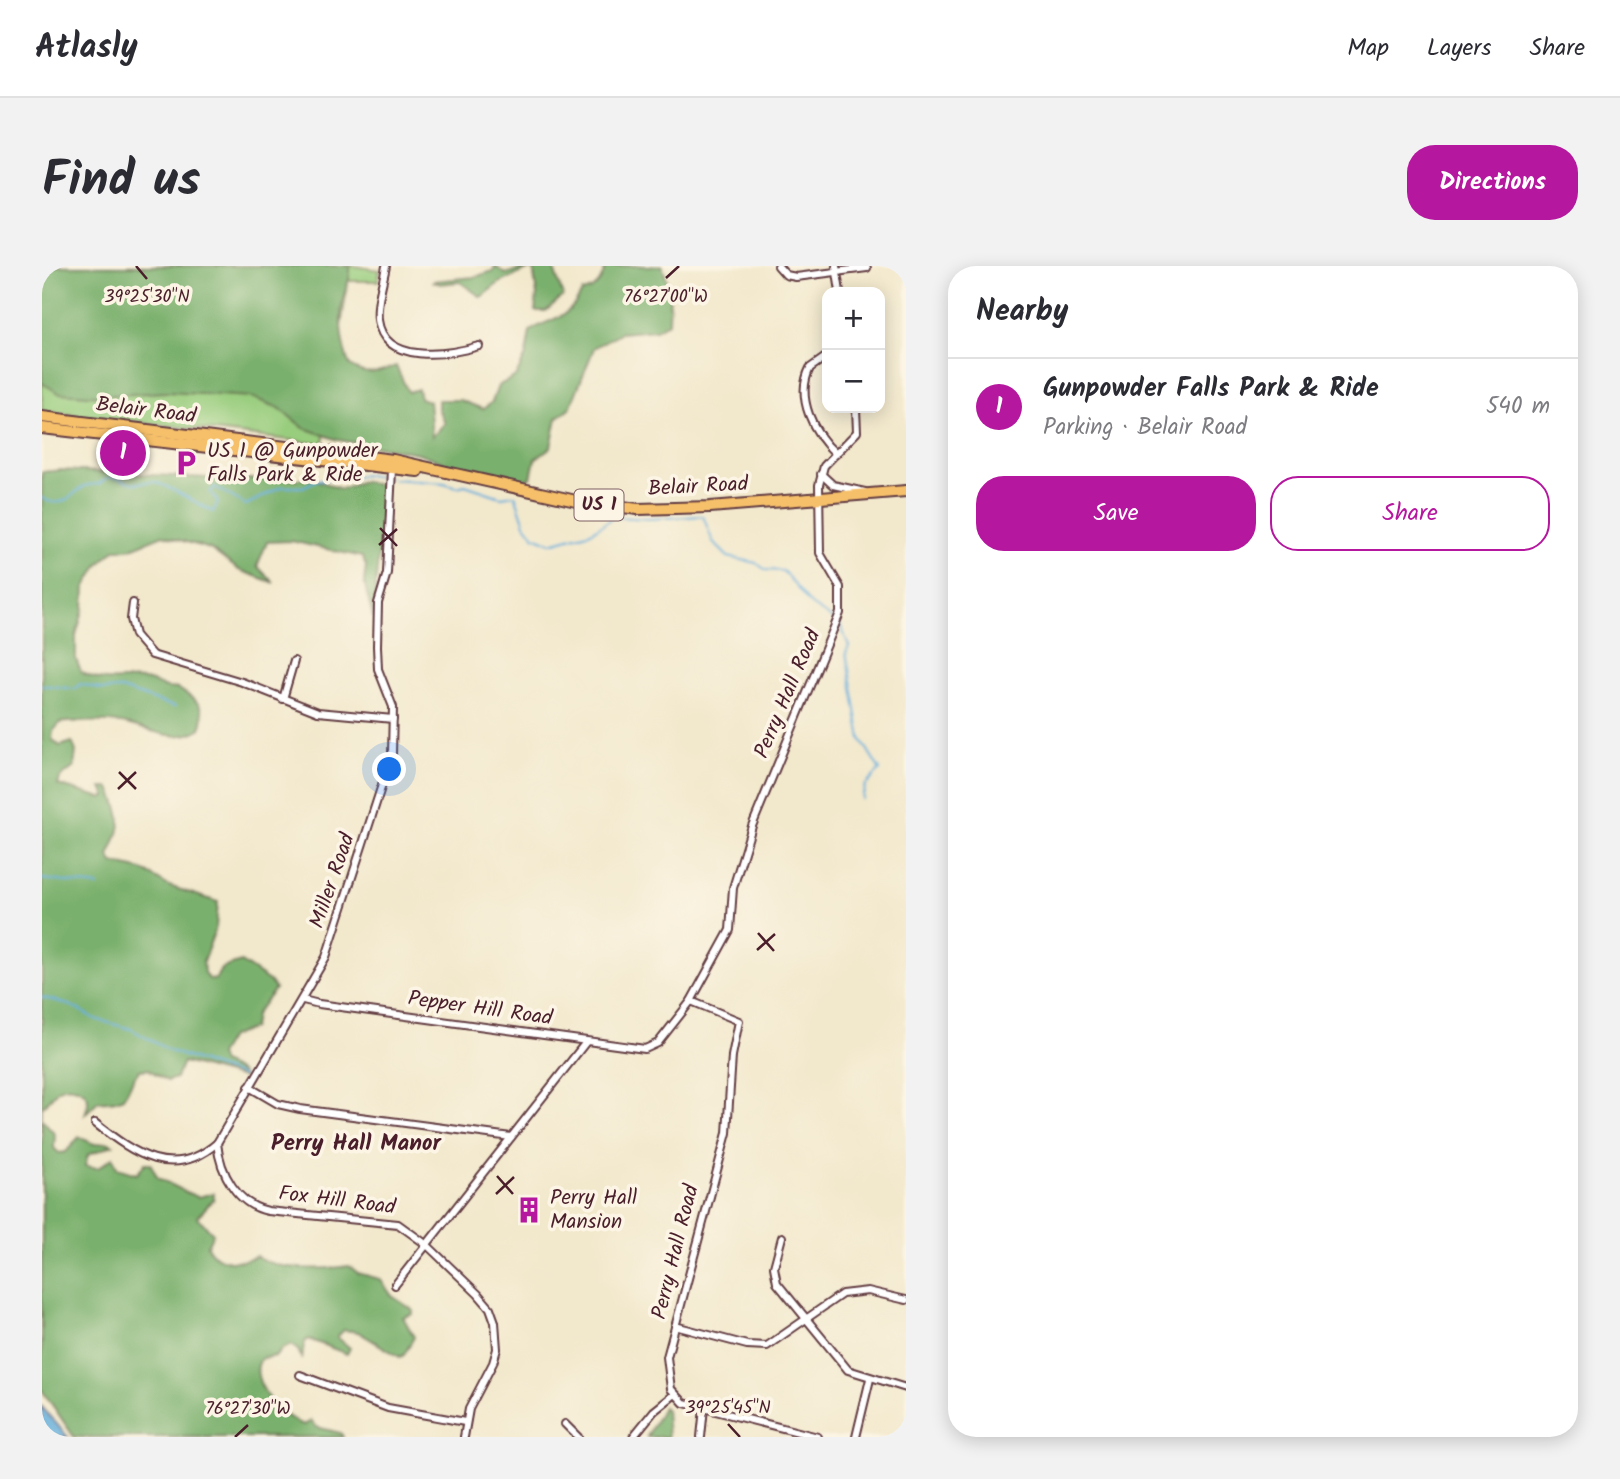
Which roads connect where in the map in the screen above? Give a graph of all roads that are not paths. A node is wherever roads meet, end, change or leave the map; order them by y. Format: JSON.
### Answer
{"nodes":[{"id":1,"x":386,"y":266,"type":"edge"},
{"id":2,"x":778,"y":266,"type":"edge"},
{"id":3,"x":867,"y":268,"type":"dead end"},
{"id":4,"x":837,"y":269,"type":"edge"},
{"id":5,"x":839,"y":287,"type":"edge"},
{"id":6,"x":480,"y":346,"type":"dead end"},
{"id":7,"x":822,"y":360,"type":"edge"},
{"id":8,"x":856,"y":413,"type":"edge"},
{"id":9,"x":42,"y":418,"type":"edge"},
{"id":10,"x":42,"y":428,"type":"edge"},
{"id":11,"x":836,"y":454,"type":"junction"},
{"id":12,"x":392,"y":471,"type":"junction"},
{"id":13,"x":821,"y":474,"type":"junction"},
{"id":14,"x":906,"y":491,"type":"edge"},
{"id":15,"x":871,"y":493,"type":"junction"},
{"id":16,"x":821,"y":497,"type":"junction"},
{"id":17,"x":133,"y":603,"type":"dead end"},
{"id":18,"x":294,"y":661,"type":"dead end"},
{"id":19,"x":283,"y":699,"type":"junction"},
{"id":20,"x":393,"y":719,"type":"junction"},
{"id":21,"x":303,"y":1000,"type":"junction"},
{"id":22,"x":691,"y":1001,"type":"junction"},
{"id":23,"x":586,"y":1042,"type":"junction"},
{"id":24,"x":653,"y":1048,"type":"joint"},
{"id":25,"x":248,"y":1087,"type":"junction"},
{"id":26,"x":95,"y":1123,"type":"dead end"},
{"id":27,"x":511,"y":1137,"type":"junction"},
{"id":28,"x":217,"y":1143,"type":"junction"},
{"id":29,"x":782,"y":1237,"type":"dead end"},
{"id":30,"x":427,"y":1245,"type":"junction"},
{"id":31,"x":395,"y":1286,"type":"dead end"},
{"id":32,"x":906,"y":1300,"type":"edge"},
{"id":33,"x":805,"y":1320,"type":"junction"},
{"id":34,"x":675,"y":1326,"type":"junction"},
{"id":35,"x":300,"y":1375,"type":"dead end"},
{"id":36,"x":870,"y":1379,"type":"junction"},
{"id":37,"x":906,"y":1388,"type":"edge"},
{"id":38,"x":674,"y":1395,"type":"junction"},
{"id":39,"x":704,"y":1408,"type":"junction"},
{"id":40,"x":465,"y":1422,"type":"junction"},
{"id":41,"x":565,"y":1424,"type":"dead end"},
{"id":42,"x":464,"y":1437,"type":"edge"},
{"id":43,"x":578,"y":1437,"type":"edge"},
{"id":44,"x":633,"y":1437,"type":"edge"},
{"id":45,"x":701,"y":1437,"type":"edge"},
{"id":46,"x":818,"y":1437,"type":"edge"},
{"id":47,"x":856,"y":1437,"type":"edge"}],
"edges":[{"from":1,"to":6,"type":"street"},
{"from":2,"to":4,"type":"street"},
{"from":3,"to":4,"type":"street"},
{"from":4,"to":5,"type":"street"},
{"from":7,"to":11,"type":"street"},
{"from":8,"to":11,"type":"street"},
{"from":9,"to":12,"type":"highway","name":"Belair Road","number":"US 1"},
{"from":10,"to":12,"type":"highway","name":"Belair Road","number":"US 1"},
{"from":11,"to":13,"type":"street"},
{"from":12,"to":16,"type":"highway","name":"Belair Road","number":"US 1"},
{"from":12,"to":20,"type":"street","name":"Miller Road"},
{"from":13,"to":15,"type":"street"},
{"from":13,"to":16,"type":"street","name":"Perry Hall Road"},
{"from":14,"to":15,"type":"highway","name":"Belair Road","number":"US 1"},
{"from":15,"to":16,"type":"highway","name":"Belair Road","number":"US 1"},
{"from":16,"to":22,"type":"street","name":"Perry Hall Road"},
{"from":17,"to":19,"type":"street"},
{"from":18,"to":19,"type":"street"},
{"from":19,"to":20,"type":"street"},
{"from":20,"to":21,"type":"street","name":"Miller Road"},
{"from":21,"to":23,"type":"street","name":"Pepper Hill Road"},
{"from":21,"to":25,"type":"street","name":"Miller Road"},
{"from":22,"to":24,"type":"street","name":"Perry Hall Road"},
{"from":22,"to":34,"type":"street","name":"Perry Hall Road"},
{"from":23,"to":24,"type":"street","name":"Pepper Hill Road"},
{"from":23,"to":27,"type":"street"},
{"from":25,"to":27,"type":"street"},
{"from":25,"to":28,"type":"street","name":"Miller Road"},
{"from":26,"to":28,"type":"street"},
{"from":27,"to":30,"type":"street"},
{"from":28,"to":30,"type":"street","name":"Fox Hill Road"},
{"from":29,"to":33,"type":"street"},
{"from":30,"to":31,"type":"street"},
{"from":30,"to":40,"type":"street","name":"Fox Hill Road"},
{"from":32,"to":33,"type":"street"},
{"from":33,"to":34,"type":"street"},
{"from":33,"to":36,"type":"street"},
{"from":34,"to":38,"type":"street","name":"Perry Hall Road"},
{"from":35,"to":40,"type":"street"},
{"from":36,"to":37,"type":"street"},
{"from":36,"to":47,"type":"street"},
{"from":38,"to":39,"type":"street"},
{"from":38,"to":44,"type":"street"},
{"from":39,"to":45,"type":"street"},
{"from":39,"to":46,"type":"street"},
{"from":40,"to":42,"type":"street","name":"Fox Hill Road"},
{"from":41,"to":43,"type":"street"}]}
